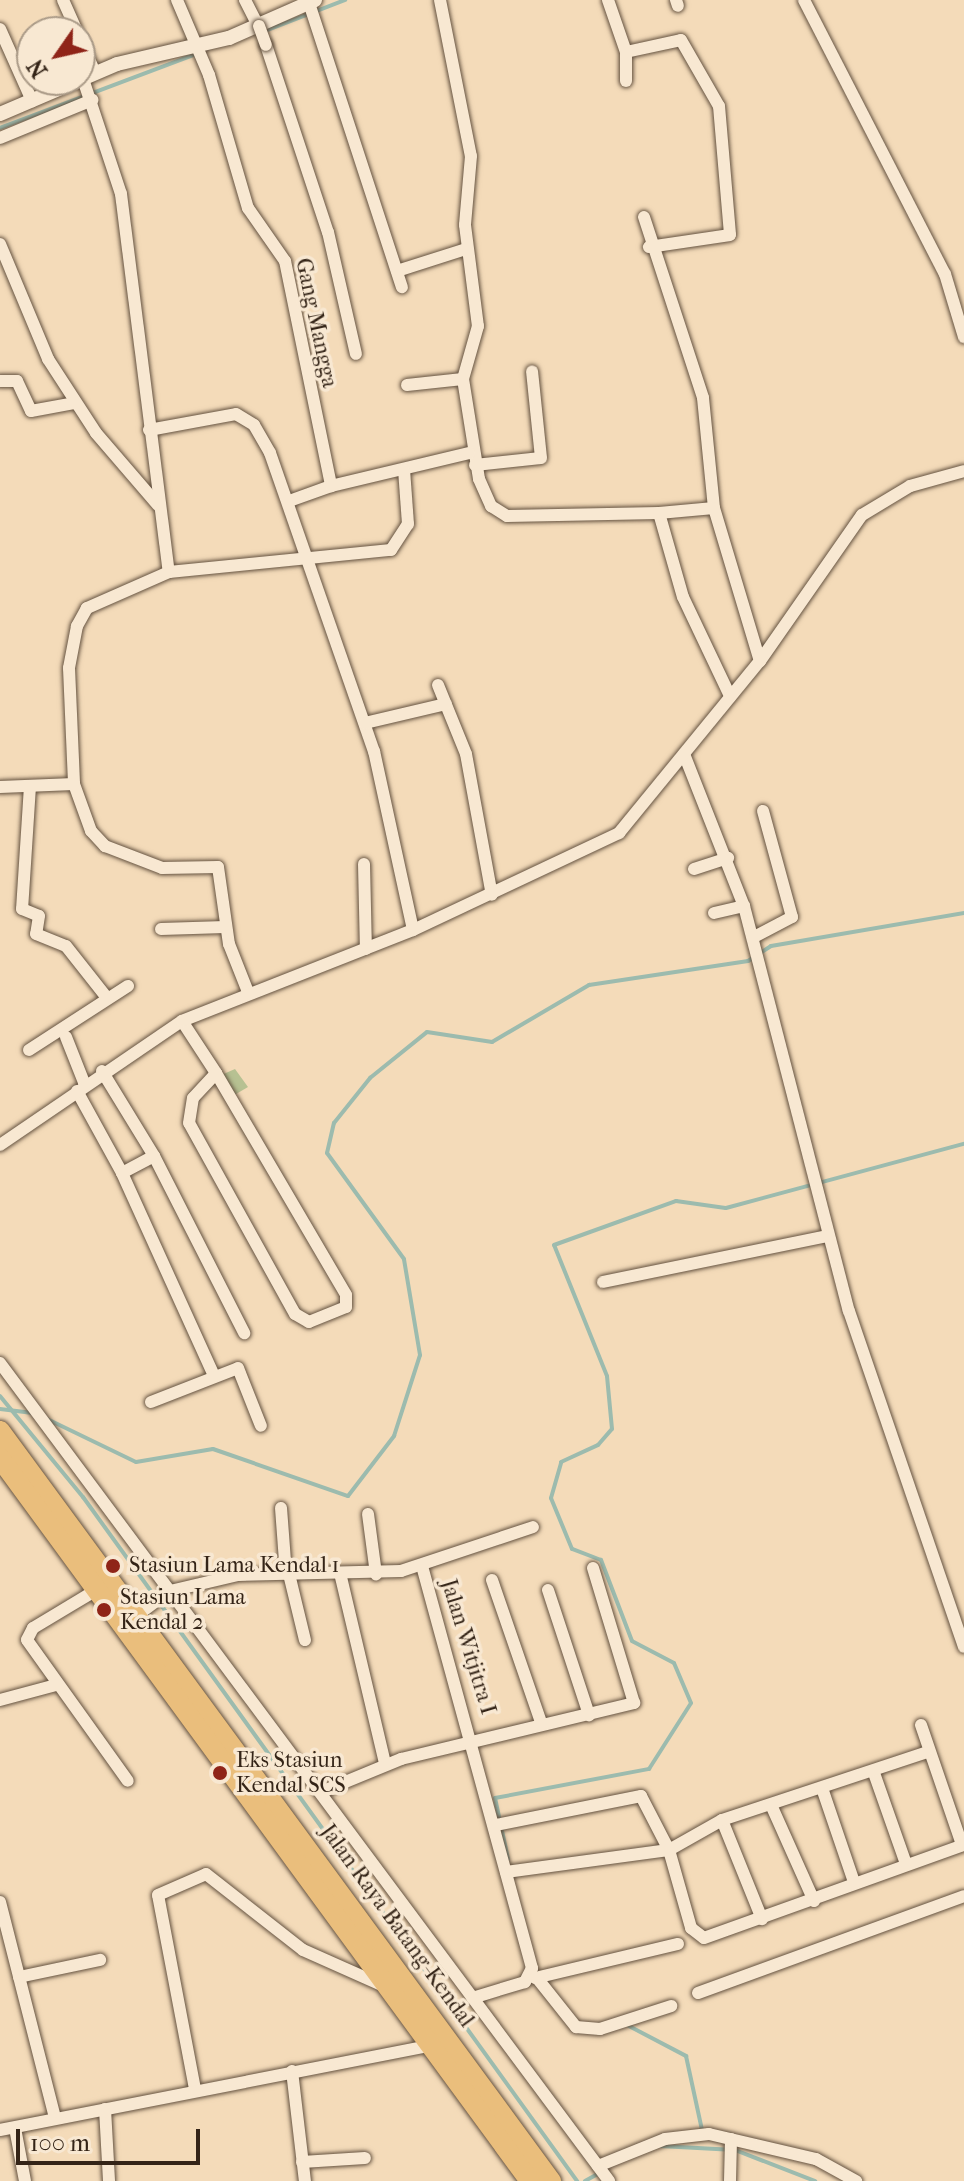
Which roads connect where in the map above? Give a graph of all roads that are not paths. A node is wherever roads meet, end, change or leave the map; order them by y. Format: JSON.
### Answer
{"nodes":[{"id":1,"x":177,"y":0,"type":"edge"},
{"id":2,"x":245,"y":0,"type":"edge"},
{"id":3,"x":440,"y":0,"type":"edge"},
{"id":4,"x":608,"y":0,"type":"edge"},
{"id":5,"x":804,"y":0,"type":"edge"},
{"id":6,"x":312,"y":3,"type":"edge"},
{"id":7,"x":259,"y":26,"type":"junction"},
{"id":8,"x":0,"y":29,"type":"edge"},
{"id":9,"x":197,"y":47,"type":"junction"},
{"id":10,"x":626,"y":52,"type":"junction"},
{"id":11,"x":626,"y":81,"type":"dead end"},
{"id":12,"x":96,"y":84,"type":"edge"},
{"id":13,"x":52,"y":96,"type":"edge"},
{"id":14,"x":73,"y":96,"type":"edge"},
{"id":15,"x":92,"y":96,"type":"edge"},
{"id":16,"x":32,"y":101,"type":"junction"},
{"id":17,"x":0,"y":114,"type":"edge"},
{"id":18,"x":0,"y":138,"type":"edge"},
{"id":19,"x":644,"y":217,"type":"dead end"},
{"id":20,"x":0,"y":244,"type":"edge"},
{"id":21,"x":649,"y":247,"type":"junction"},
{"id":22,"x":466,"y":249,"type":"junction"},
{"id":23,"x":397,"y":271,"type":"junction"},
{"id":24,"x":402,"y":287,"type":"dead end"},
{"id":25,"x":964,"y":337,"type":"edge"},
{"id":26,"x":356,"y":354,"type":"dead end"},
{"id":27,"x":532,"y":371,"type":"dead end"},
{"id":28,"x":463,"y":379,"type":"junction"},
{"id":29,"x":0,"y":381,"type":"edge"},
{"id":30,"x":407,"y":385,"type":"dead end"},
{"id":31,"x":75,"y":403,"type":"junction"},
{"id":32,"x":149,"y":430,"type":"junction"},
{"id":33,"x":472,"y":459,"type":"junction"},
{"id":34,"x":404,"y":470,"type":"junction"},
{"id":35,"x":964,"y":471,"type":"edge"},
{"id":36,"x":331,"y":486,"type":"junction"},
{"id":37,"x":292,"y":500,"type":"junction"},
{"id":38,"x":158,"y":505,"type":"junction"},
{"id":39,"x":714,"y":508,"type":"junction"},
{"id":40,"x":659,"y":513,"type":"junction"},
{"id":41,"x":310,"y":559,"type":"junction"},
{"id":42,"x":169,"y":572,"type":"junction"},
{"id":43,"x":760,"y":661,"type":"junction"},
{"id":44,"x":438,"y":685,"type":"dead end"},
{"id":45,"x":730,"y":696,"type":"junction"},
{"id":46,"x":446,"y":704,"type":"junction"},
{"id":47,"x":365,"y":723,"type":"junction"},
{"id":48,"x":684,"y":754,"type":"junction"},
{"id":49,"x":74,"y":784,"type":"junction"},
{"id":50,"x":30,"y":786,"type":"junction"},
{"id":51,"x":0,"y":787,"type":"edge"},
{"id":52,"x":763,"y":811,"type":"dead end"},
{"id":53,"x":728,"y":858,"type":"junction"},
{"id":54,"x":364,"y":864,"type":"dead end"},
{"id":55,"x":694,"y":869,"type":"dead end"},
{"id":56,"x":492,"y":895,"type":"junction"},
{"id":57,"x":744,"y":906,"type":"junction"},
{"id":58,"x":714,"y":913,"type":"dead end"},
{"id":59,"x":225,"y":927,"type":"junction"},
{"id":60,"x":161,"y":929,"type":"dead end"},
{"id":61,"x":413,"y":930,"type":"junction"},
{"id":62,"x":755,"y":942,"type":"junction"},
{"id":63,"x":366,"y":949,"type":"junction"},
{"id":64,"x":128,"y":986,"type":"dead end"},
{"id":65,"x":248,"y":992,"type":"junction"},
{"id":66,"x":107,"y":998,"type":"junction"},
{"id":67,"x":182,"y":1021,"type":"junction"},
{"id":68,"x":66,"y":1037,"type":"dead end"},
{"id":69,"x":29,"y":1050,"type":"dead end"},
{"id":70,"x":102,"y":1071,"type":"junction"},
{"id":71,"x":216,"y":1073,"type":"junction"},
{"id":72,"x":81,"y":1088,"type":"junction"},
{"id":73,"x":0,"y":1145,"type":"edge"},
{"id":74,"x":154,"y":1156,"type":"junction"},
{"id":75,"x":122,"y":1173,"type":"junction"},
{"id":76,"x":828,"y":1236,"type":"junction"},
{"id":77,"x":603,"y":1282,"type":"dead end"},
{"id":78,"x":244,"y":1333,"type":"dead end"},
{"id":79,"x":0,"y":1363,"type":"edge"},
{"id":80,"x":214,"y":1376,"type":"junction"},
{"id":81,"x":151,"y":1402,"type":"dead end"},
{"id":82,"x":261,"y":1426,"type":"dead end"},
{"id":83,"x":0,"y":1431,"type":"edge"},
{"id":84,"x":0,"y":1458,"type":"edge"},
{"id":85,"x":281,"y":1508,"type":"dead end"},
{"id":86,"x":368,"y":1514,"type":"dead end"},
{"id":87,"x":533,"y":1527,"type":"dead end"},
{"id":88,"x":422,"y":1566,"type":"junction"},
{"id":89,"x":593,"y":1568,"type":"dead end"},
{"id":90,"x":340,"y":1573,"type":"junction"},
{"id":91,"x":287,"y":1574,"type":"junction"},
{"id":92,"x":376,"y":1574,"type":"junction"},
{"id":93,"x":492,"y":1580,"type":"dead end"},
{"id":94,"x":98,"y":1589,"type":"junction"},
{"id":95,"x":548,"y":1590,"type":"dead end"},
{"id":96,"x":168,"y":1592,"type":"junction"},
{"id":97,"x":142,"y":1612,"type":"junction"},
{"id":98,"x":305,"y":1640,"type":"dead end"},
{"id":99,"x":964,"y":1647,"type":"edge"},
{"id":100,"x":56,"y":1685,"type":"junction"},
{"id":101,"x":0,"y":1700,"type":"edge"},
{"id":102,"x":589,"y":1715,"type":"junction"},
{"id":103,"x":542,"y":1725,"type":"junction"},
{"id":104,"x":921,"y":1725,"type":"dead end"},
{"id":105,"x":475,"y":1740,"type":"junction"},
{"id":106,"x":925,"y":1753,"type":"junction"},
{"id":107,"x":385,"y":1764,"type":"junction"},
{"id":108,"x":874,"y":1773,"type":"junction"},
{"id":109,"x":128,"y":1781,"type":"dead end"},
{"id":110,"x":823,"y":1791,"type":"junction"},
{"id":111,"x":321,"y":1792,"type":"junction"},
{"id":112,"x":772,"y":1807,"type":"junction"},
{"id":113,"x":722,"y":1820,"type":"junction"},
{"id":114,"x":496,"y":1825,"type":"junction"},
{"id":115,"x":963,"y":1845,"type":"edge"},
{"id":116,"x":669,"y":1850,"type":"junction"},
{"id":117,"x":906,"y":1864,"type":"junction"},
{"id":118,"x":506,"y":1872,"type":"junction"},
{"id":119,"x":854,"y":1882,"type":"junction"},
{"id":120,"x":964,"y":1896,"type":"edge"},
{"id":121,"x":814,"y":1901,"type":"junction"},
{"id":122,"x":0,"y":1902,"type":"edge"},
{"id":123,"x":762,"y":1919,"type":"junction"},
{"id":124,"x":678,"y":1944,"type":"dead end"},
{"id":125,"x":100,"y":1960,"type":"dead end"},
{"id":126,"x":19,"y":1977,"type":"junction"},
{"id":127,"x":531,"y":1980,"type":"junction"},
{"id":128,"x":395,"y":1990,"type":"junction"},
{"id":129,"x":698,"y":1993,"type":"dead end"},
{"id":130,"x":472,"y":1998,"type":"junction"},
{"id":131,"x":671,"y":2006,"type":"dead end"},
{"id":132,"x":433,"y":2045,"type":"junction"},
{"id":133,"x":292,"y":2071,"type":"junction"},
{"id":134,"x":195,"y":2089,"type":"junction"},
{"id":135,"x":105,"y":2109,"type":"junction"},
{"id":136,"x":55,"y":2118,"type":"junction"},
{"id":137,"x":15,"y":2128,"type":"junction"},
{"id":138,"x":0,"y":2130,"type":"edge"},
{"id":139,"x":731,"y":2142,"type":"junction"},
{"id":140,"x":365,"y":2158,"type":"dead end"},
{"id":141,"x":302,"y":2162,"type":"junction"},
{"id":142,"x":604,"y":2173,"type":"edge"},
{"id":143,"x":25,"y":2181,"type":"edge"},
{"id":144,"x":109,"y":2181,"type":"edge"},
{"id":145,"x":305,"y":2181,"type":"edge"},
{"id":146,"x":530,"y":2181,"type":"edge"},
{"id":147,"x":551,"y":2181,"type":"edge"},
{"id":148,"x":730,"y":2181,"type":"edge"},
{"id":149,"x":856,"y":2181,"type":"edge"}],
"edges":[{"from":1,"to":9,"type":"street","name":"Gang Mangga"},
{"from":2,"to":7,"type":"street"},
{"from":3,"to":22,"type":"street"},
{"from":4,"to":10,"type":"street"},
{"from":5,"to":25,"type":"street"},
{"from":6,"to":7,"type":"street"},
{"from":6,"to":23,"type":"street"},
{"from":7,"to":9,"type":"street"},
{"from":7,"to":26,"type":"street","bridge":true},
{"from":8,"to":16,"type":"street"},
{"from":9,"to":12,"type":"street"},
{"from":9,"to":36,"type":"street","name":"Gang Mangga"},
{"from":10,"to":11,"type":"street"},
{"from":10,"to":21,"type":"street"},
{"from":13,"to":16,"type":"street"},
{"from":14,"to":18,"type":"street"},
{"from":15,"to":32,"type":"street"},
{"from":16,"to":17,"type":"street"},
{"from":19,"to":21,"type":"street"},
{"from":20,"to":31,"type":"street"},
{"from":21,"to":39,"type":"street"},
{"from":22,"to":23,"type":"street"},
{"from":22,"to":28,"type":"street"},
{"from":23,"to":24,"type":"street"},
{"from":27,"to":33,"type":"street"},
{"from":28,"to":30,"type":"street"},
{"from":28,"to":33,"type":"street"},
{"from":29,"to":31,"type":"street"},
{"from":31,"to":38,"type":"street"},
{"from":32,"to":37,"type":"street"},
{"from":32,"to":38,"type":"street"},
{"from":33,"to":34,"type":"street"},
{"from":33,"to":40,"type":"street"},
{"from":34,"to":36,"type":"street"},
{"from":34,"to":41,"type":"street"},
{"from":35,"to":43,"type":"street"},
{"from":36,"to":37,"type":"street"},
{"from":37,"to":41,"type":"street"},
{"from":38,"to":42,"type":"street"},
{"from":39,"to":40,"type":"street"},
{"from":39,"to":43,"type":"street"},
{"from":40,"to":45,"type":"street"},
{"from":41,"to":42,"type":"street"},
{"from":41,"to":47,"type":"street"},
{"from":42,"to":49,"type":"street"},
{"from":43,"to":45,"type":"street"},
{"from":44,"to":46,"type":"street"},
{"from":45,"to":48,"type":"street"},
{"from":46,"to":47,"type":"street"},
{"from":46,"to":56,"type":"street"},
{"from":47,"to":61,"type":"street"},
{"from":48,"to":53,"type":"street"},
{"from":48,"to":56,"type":"street"},
{"from":49,"to":50,"type":"street"},
{"from":49,"to":59,"type":"street"},
{"from":50,"to":51,"type":"street"},
{"from":50,"to":66,"type":"street"},
{"from":52,"to":62,"type":"street"},
{"from":53,"to":55,"type":"street"},
{"from":53,"to":57,"type":"street"},
{"from":54,"to":63,"type":"street"},
{"from":56,"to":61,"type":"street"},
{"from":57,"to":58,"type":"street"},
{"from":57,"to":62,"type":"street"},
{"from":59,"to":60,"type":"street"},
{"from":59,"to":65,"type":"street"},
{"from":61,"to":63,"type":"street"},
{"from":62,"to":76,"type":"street"},
{"from":63,"to":65,"type":"street"},
{"from":64,"to":66,"type":"street"},
{"from":65,"to":67,"type":"street"},
{"from":66,"to":69,"type":"street"},
{"from":67,"to":70,"type":"street"},
{"from":67,"to":71,"type":"street"},
{"from":68,"to":72,"type":"street"},
{"from":70,"to":72,"type":"street"},
{"from":70,"to":74,"type":"street"},
{"from":71,"to":71,"type":"street"},
{"from":72,"to":73,"type":"street"},
{"from":72,"to":75,"type":"street"},
{"from":74,"to":75,"type":"street"},
{"from":74,"to":78,"type":"street"},
{"from":75,"to":80,"type":"street"},
{"from":76,"to":77,"type":"street"},
{"from":76,"to":99,"type":"street"},
{"from":79,"to":96,"type":"street"},
{"from":80,"to":81,"type":"street"},
{"from":80,"to":82,"type":"street"},
{"from":83,"to":97,"type":"highway","name":"Jalan Raya Batang-Kendal"},
{"from":84,"to":94,"type":"highway","name":"Jalan Raya Batang-Kendal"},
{"from":85,"to":91,"type":"street"},
{"from":86,"to":92,"type":"street"},
{"from":87,"to":88,"type":"street"},
{"from":88,"to":92,"type":"street"},
{"from":88,"to":105,"type":"street","name":"Jalan Witjitra I"},
{"from":89,"to":102,"type":"street"},
{"from":90,"to":91,"type":"street"},
{"from":90,"to":92,"type":"street"},
{"from":90,"to":107,"type":"street"},
{"from":91,"to":96,"type":"street"},
{"from":91,"to":98,"type":"street"},
{"from":93,"to":103,"type":"street"},
{"from":94,"to":100,"type":"street"},
{"from":94,"to":128,"type":"highway","name":"Jalan Raya Batang-Kendal"},
{"from":95,"to":102,"type":"street"},
{"from":96,"to":97,"type":"street"},
{"from":96,"to":111,"type":"street"},
{"from":97,"to":147,"type":"highway","name":"Jalan Raya Batang-Kendal"},
{"from":100,"to":101,"type":"street"},
{"from":100,"to":109,"type":"street"},
{"from":102,"to":103,"type":"street"},
{"from":103,"to":105,"type":"street"},
{"from":104,"to":106,"type":"street"},
{"from":105,"to":107,"type":"street"},
{"from":105,"to":114,"type":"street","name":"Jalan Witjitra I"},
{"from":106,"to":108,"type":"street"},
{"from":106,"to":115,"type":"street"},
{"from":107,"to":111,"type":"street"},
{"from":108,"to":110,"type":"street"},
{"from":108,"to":117,"type":"street"},
{"from":110,"to":112,"type":"street"},
{"from":110,"to":119,"type":"street"},
{"from":111,"to":130,"type":"street"},
{"from":112,"to":113,"type":"street"},
{"from":112,"to":121,"type":"street"},
{"from":113,"to":116,"type":"street"},
{"from":113,"to":123,"type":"street"},
{"from":114,"to":116,"type":"street"},
{"from":114,"to":118,"type":"street","name":"Jalan Witjitra I"},
{"from":115,"to":117,"type":"street"},
{"from":116,"to":118,"type":"street"},
{"from":116,"to":123,"type":"street"},
{"from":117,"to":119,"type":"street"},
{"from":118,"to":127,"type":"street","name":"Jalan Witjitra I"},
{"from":119,"to":121,"type":"street"},
{"from":120,"to":129,"type":"street"},
{"from":121,"to":123,"type":"street"},
{"from":122,"to":126,"type":"street"},
{"from":124,"to":127,"type":"street"},
{"from":125,"to":126,"type":"street"},
{"from":126,"to":136,"type":"street"},
{"from":127,"to":130,"type":"street"},
{"from":127,"to":131,"type":"street"},
{"from":128,"to":132,"type":"highway","name":"Jalan Raya Batang-Kendal"},
{"from":128,"to":134,"type":"street"},
{"from":130,"to":142,"type":"street"},
{"from":132,"to":133,"type":"street"},
{"from":132,"to":146,"type":"highway","name":"Jalan Raya Batang-Kendal"},
{"from":133,"to":134,"type":"street"},
{"from":133,"to":141,"type":"street"},
{"from":134,"to":135,"type":"street"},
{"from":135,"to":136,"type":"street"},
{"from":135,"to":144,"type":"street"},
{"from":136,"to":137,"type":"street"},
{"from":137,"to":138,"type":"street"},
{"from":137,"to":143,"type":"street"},
{"from":139,"to":142,"type":"street"},
{"from":139,"to":148,"type":"street"},
{"from":139,"to":149,"type":"street"},
{"from":140,"to":141,"type":"street"},
{"from":141,"to":145,"type":"street"}]}
